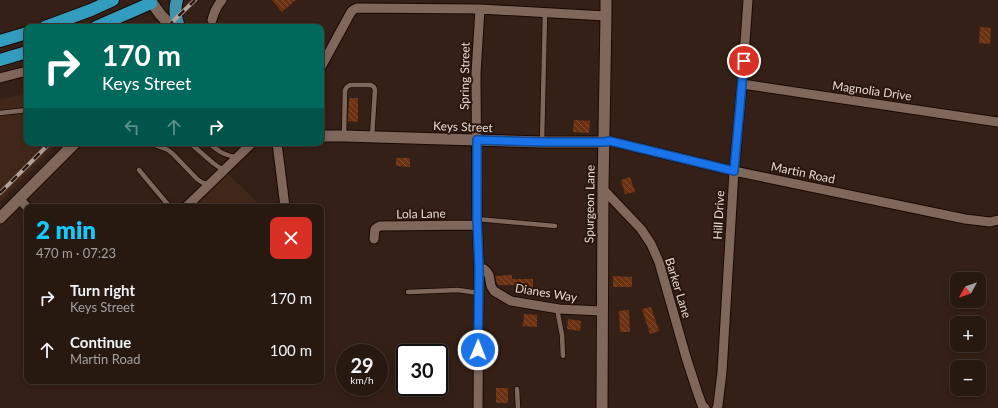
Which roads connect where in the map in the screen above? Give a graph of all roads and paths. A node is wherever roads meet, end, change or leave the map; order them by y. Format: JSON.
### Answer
{"nodes":[{"id":1,"x":113,"y":0,"type":"edge"},
{"id":2,"x":177,"y":0,"type":"edge"},
{"id":3,"x":222,"y":0,"type":"edge"},
{"id":4,"x":606,"y":0,"type":"edge"},
{"id":5,"x":748,"y":0,"type":"edge"},
{"id":6,"x":152,"y":1,"type":"edge"},
{"id":7,"x":480,"y":9,"type":"junction"},
{"id":8,"x":545,"y":13,"type":"junction"},
{"id":9,"x":606,"y":16,"type":"junction"},
{"id":10,"x":212,"y":20,"type":"dead end"},
{"id":11,"x":53,"y":24,"type":"edge"},
{"id":12,"x":102,"y":24,"type":"edge"},
{"id":13,"x":169,"y":24,"type":"edge"},
{"id":14,"x":178,"y":24,"type":"edge"},
{"id":15,"x":24,"y":34,"type":"edge"},
{"id":16,"x":0,"y":41,"type":"edge"},
{"id":17,"x":24,"y":53,"type":"edge"},
{"id":18,"x":0,"y":60,"type":"edge"},
{"id":19,"x":324,"y":62,"type":"edge"},
{"id":20,"x":24,"y":72,"type":"edge"},
{"id":21,"x":0,"y":78,"type":"edge"},
{"id":22,"x":742,"y":84,"type":"junction"},
{"id":23,"x":24,"y":110,"type":"edge"},
{"id":24,"x":0,"y":113,"type":"edge"},
{"id":25,"x":998,"y":122,"type":"edge"},
{"id":26,"x":324,"y":136,"type":"edge"},
{"id":27,"x":344,"y":136,"type":"junction"},
{"id":28,"x":372,"y":137,"type":"junction"},
{"id":29,"x":477,"y":140,"type":"junction"},
{"id":30,"x":542,"y":142,"type":"junction"},
{"id":31,"x":604,"y":142,"type":"junction"},
{"id":32,"x":72,"y":146,"type":"edge"},
{"id":33,"x":158,"y":146,"type":"edge"},
{"id":34,"x":193,"y":146,"type":"edge"},
{"id":35,"x":213,"y":146,"type":"edge"},
{"id":36,"x":249,"y":146,"type":"edge"},
{"id":37,"x":277,"y":146,"type":"edge"},
{"id":38,"x":237,"y":157,"type":"junction"},
{"id":39,"x":139,"y":170,"type":"dead end"},
{"id":40,"x":223,"y":170,"type":"junction"},
{"id":41,"x":734,"y":171,"type":"junction"},
{"id":42,"x":209,"y":184,"type":"junction"},
{"id":43,"x":603,"y":189,"type":"junction"},
{"id":44,"x":23,"y":203,"type":"edge"},
{"id":45,"x":167,"y":204,"type":"edge"},
{"id":46,"x":189,"y":204,"type":"edge"},
{"id":47,"x":285,"y":204,"type":"edge"},
{"id":48,"x":0,"y":218,"type":"edge"},
{"id":49,"x":998,"y":220,"type":"edge"},
{"id":50,"x":477,"y":222,"type":"junction"},
{"id":51,"x":555,"y":226,"type":"dead end"},
{"id":52,"x":374,"y":239,"type":"dead end"},
{"id":53,"x":479,"y":268,"type":"junction"},
{"id":54,"x":408,"y":292,"type":"dead end"},
{"id":55,"x":479,"y":293,"type":"junction"},
{"id":56,"x":559,"y":309,"type":"junction"},
{"id":57,"x":602,"y":311,"type":"junction"},
{"id":58,"x":563,"y":356,"type":"dead end"},
{"id":59,"x":518,"y":389,"type":"dead end"},
{"id":60,"x":478,"y":408,"type":"edge"},
{"id":61,"x":518,"y":408,"type":"edge"},
{"id":62,"x":602,"y":408,"type":"edge"},
{"id":63,"x":705,"y":408,"type":"edge"},
{"id":64,"x":717,"y":408,"type":"edge"}],
"edges":[{"from":1,"to":11,"type":"highway"},
{"from":2,"to":14,"type":"highway"},
{"from":3,"to":10,"type":"street"},
{"from":4,"to":9,"type":"street","name":"Spurgeon Lane"},
{"from":5,"to":22,"type":"street","name":"Hill Drive"},
{"from":6,"to":12,"type":"highway"},
{"from":6,"to":13,"type":"street"},
{"from":7,"to":8,"type":"street"},
{"from":7,"to":19,"type":"street"},
{"from":7,"to":29,"type":"street","name":"Spring Street"},
{"from":8,"to":9,"type":"street"},
{"from":8,"to":30,"type":"lane"},
{"from":9,"to":31,"type":"street","name":"Spurgeon Lane"},
{"from":15,"to":16,"type":"highway"},
{"from":17,"to":18,"type":"highway"},
{"from":20,"to":21,"type":"street"},
{"from":22,"to":25,"type":"street","name":"Magnolia Drive"},
{"from":22,"to":41,"type":"street","name":"Hill Drive"},
{"from":23,"to":24,"type":"lane"},
{"from":26,"to":27,"type":"street","name":"Keys Street"},
{"from":27,"to":28,"type":"street","name":"Keys Street"},
{"from":27,"to":28,"type":"lane"},
{"from":28,"to":29,"type":"street","name":"Keys Street"},
{"from":29,"to":30,"type":"street","name":"Keys Street"},
{"from":29,"to":50,"type":"street","name":"Spring Street"},
{"from":30,"to":31,"type":"street","name":"Keys Street"},
{"from":31,"to":41,"type":"street","name":"Martin Road"},
{"from":31,"to":43,"type":"street","name":"Spurgeon Lane"},
{"from":32,"to":44,"type":"street"},
{"from":33,"to":42,"type":"lane"},
{"from":34,"to":40,"type":"lane"},
{"from":35,"to":38,"type":"lane"},
{"from":36,"to":38,"type":"street"},
{"from":37,"to":47,"type":"street"},
{"from":38,"to":40,"type":"street"},
{"from":39,"to":45,"type":"lane"},
{"from":40,"to":42,"type":"street"},
{"from":41,"to":49,"type":"street","name":"Martin Road"},
{"from":41,"to":64,"type":"street","name":"Hill Drive"},
{"from":42,"to":46,"type":"street"},
{"from":43,"to":57,"type":"street","name":"Spurgeon Lane"},
{"from":43,"to":63,"type":"street","name":"Barker Lane"},
{"from":44,"to":48,"type":"street"},
{"from":50,"to":51,"type":"lane"},
{"from":50,"to":52,"type":"street","name":"Lola Lane"},
{"from":50,"to":53,"type":"street","name":"Spring Street"},
{"from":53,"to":55,"type":"street","name":"Spring Street"},
{"from":53,"to":56,"type":"street","name":"Dianes Way"},
{"from":54,"to":55,"type":"lane"},
{"from":55,"to":60,"type":"street","name":"Spring Street"},
{"from":56,"to":57,"type":"street","name":"Dianes Way"},
{"from":56,"to":58,"type":"lane"},
{"from":57,"to":62,"type":"street","name":"Spurgeon Lane"},
{"from":59,"to":61,"type":"lane"}]}
